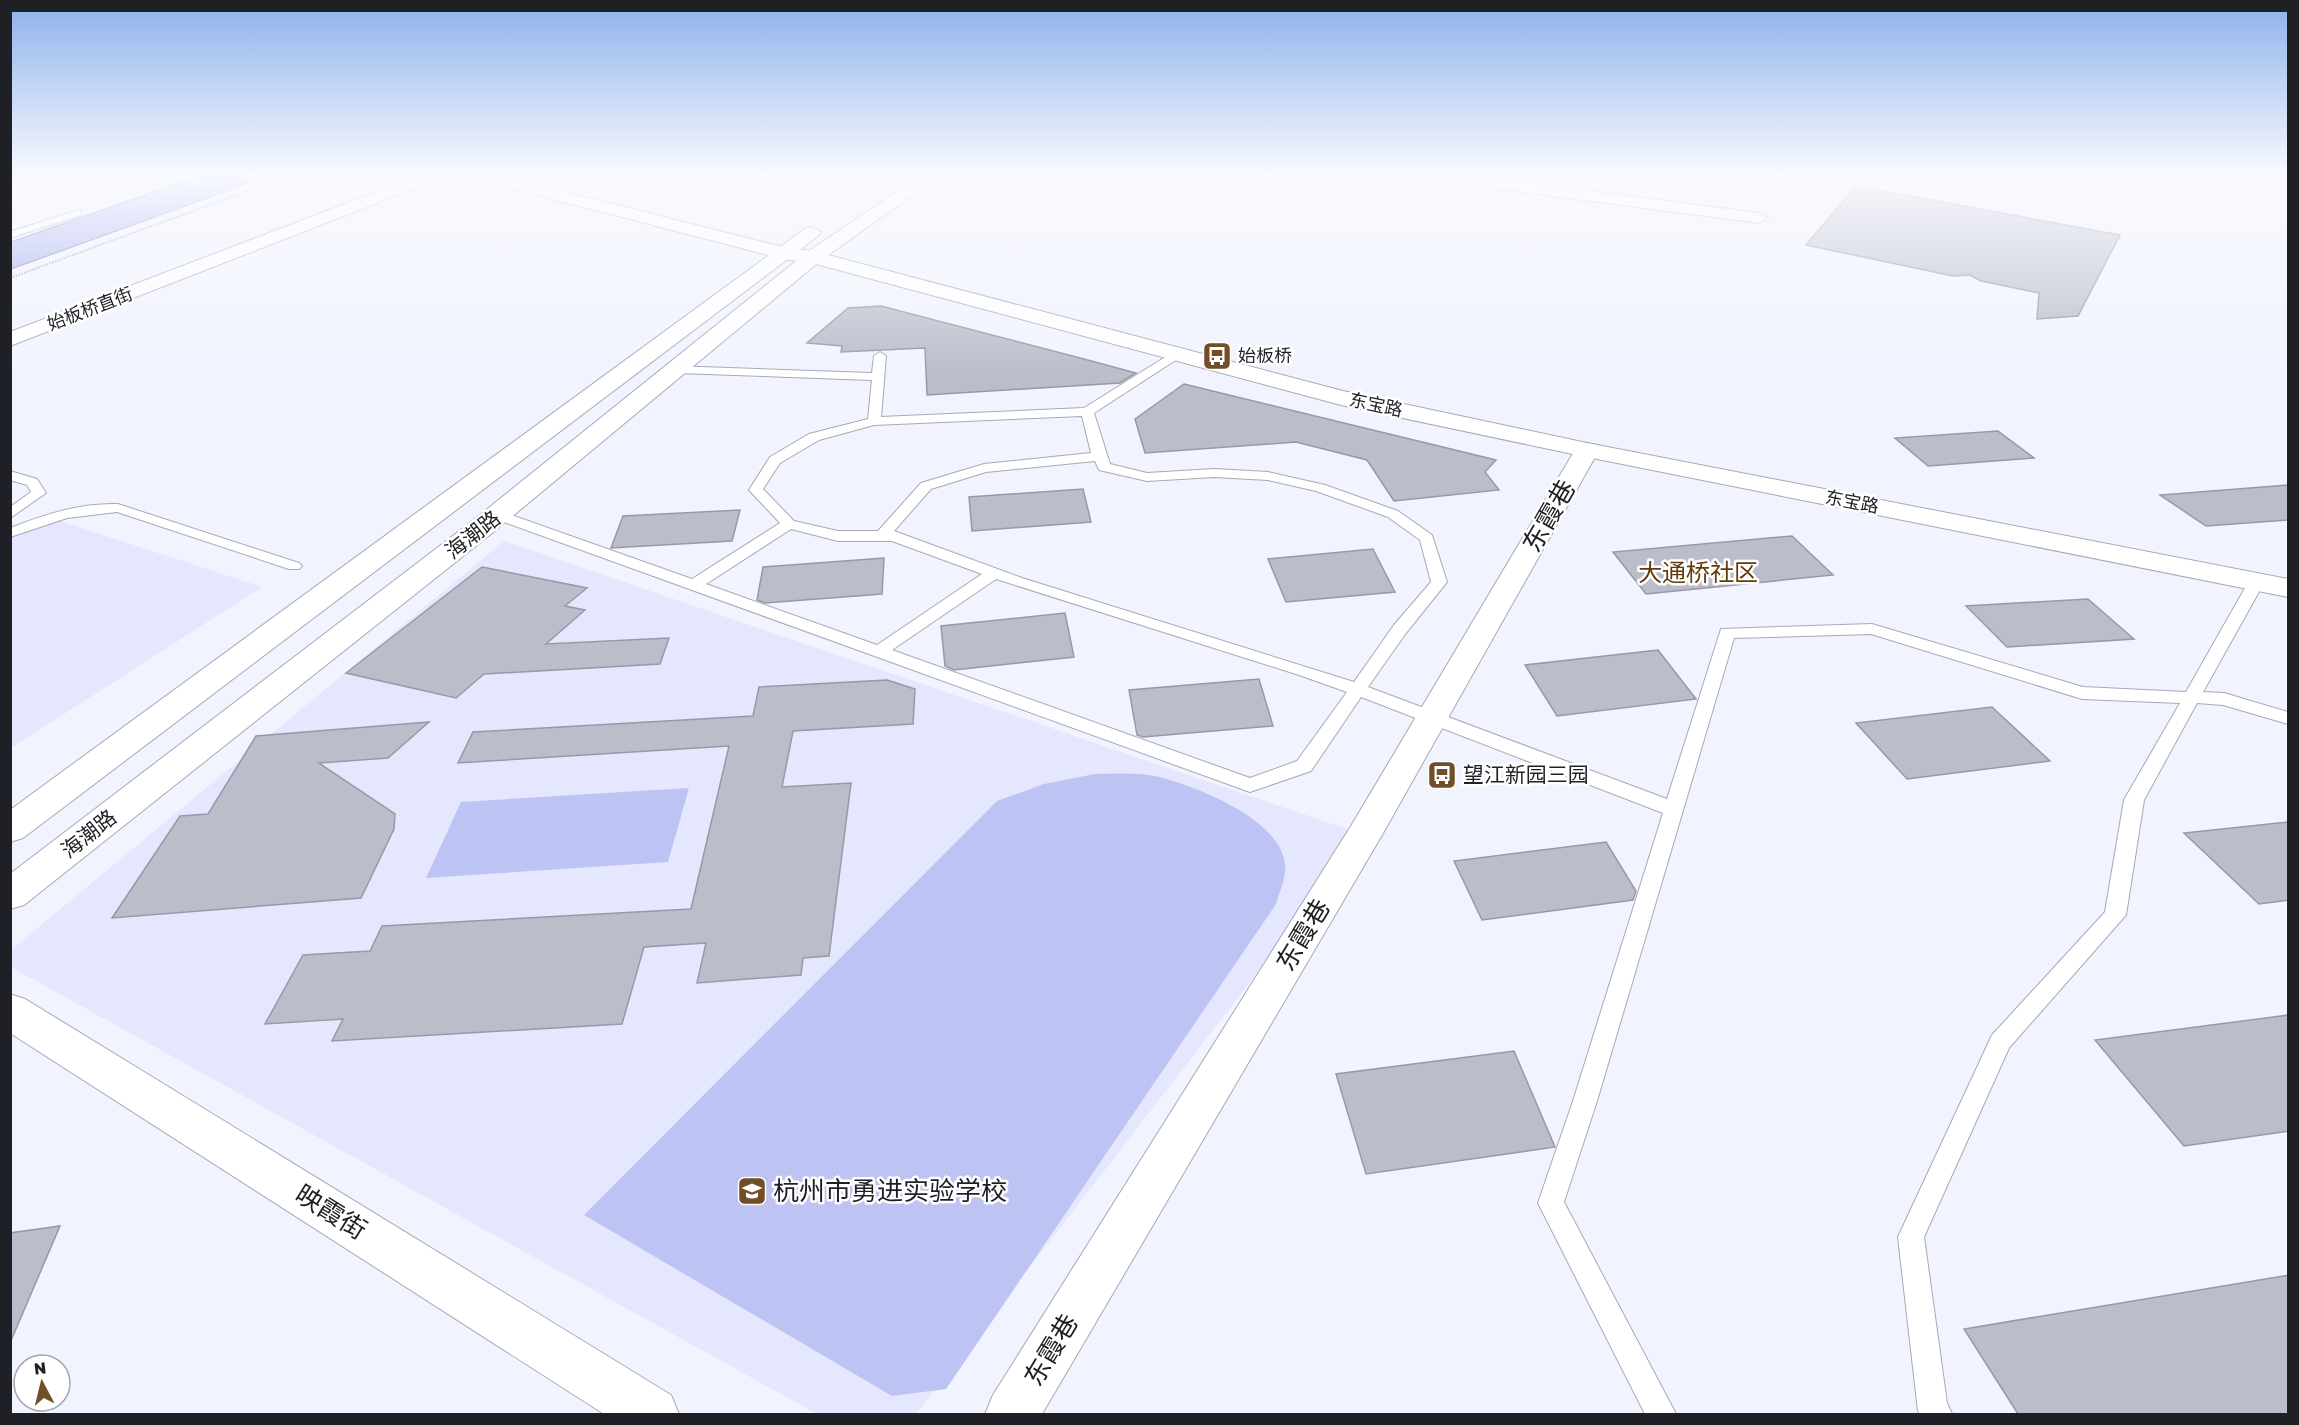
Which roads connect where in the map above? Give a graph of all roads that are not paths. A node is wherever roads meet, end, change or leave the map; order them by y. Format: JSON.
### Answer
{"nodes":[{"id":1,"x":267,"y":240,"type":"edge"},
{"id":2,"x":737,"y":240,"type":"edge"},
{"id":3,"x":800,"y":240,"type":"edge"},
{"id":4,"x":837,"y":240,"type":"edge"},
{"id":5,"x":783,"y":252,"type":"junction"},
{"id":6,"x":813,"y":257,"type":"junction"},
{"id":7,"x":10,"y":340,"type":"edge"},
{"id":8,"x":1175,"y":355,"type":"junction"},
{"id":9,"x":880,"y":356,"type":"dead end"},
{"id":10,"x":677,"y":369,"type":"junction"},
{"id":11,"x":878,"y":377,"type":"junction"},
{"id":12,"x":1087,"y":412,"type":"junction"},
{"id":13,"x":873,"y":421,"type":"junction"},
{"id":14,"x":1587,"y":450,"type":"junction"},
{"id":15,"x":1099,"y":456,"type":"junction"},
{"id":16,"x":10,"y":475,"type":"edge"},
{"id":17,"x":10,"y":514,"type":"edge"},
{"id":18,"x":498,"y":514,"type":"junction"},
{"id":19,"x":789,"y":524,"type":"junction"},
{"id":20,"x":10,"y":533,"type":"edge"},
{"id":21,"x":882,"y":536,"type":"junction"},
{"id":22,"x":294,"y":566,"type":"dead end"},
{"id":23,"x":994,"y":573,"type":"junction"},
{"id":24,"x":2257,"y":581,"type":"junction"},
{"id":25,"x":694,"y":585,"type":"junction"},
{"id":26,"x":2289,"y":588,"type":"edge"},
{"id":27,"x":879,"y":651,"type":"junction"},
{"id":28,"x":1358,"y":690,"type":"junction"},
{"id":29,"x":2191,"y":698,"type":"junction"},
{"id":30,"x":1433,"y":716,"type":"junction"},
{"id":31,"x":2289,"y":718,"type":"edge"},
{"id":32,"x":1673,"y":809,"type":"junction"},
{"id":33,"x":10,"y":829,"type":"edge"},
{"id":34,"x":10,"y":895,"type":"edge"},
{"id":35,"x":10,"y":1011,"type":"edge"},
{"id":36,"x":652,"y":1414,"type":"edge"},
{"id":37,"x":1012,"y":1414,"type":"edge"},
{"id":38,"x":1661,"y":1414,"type":"edge"},
{"id":39,"x":1937,"y":1414,"type":"edge"}],
"edges":[{"from":1,"to":7,"type":"street","name":"始板桥直街"},
{"from":2,"to":5,"type":"street","name":"东宝路"},
{"from":3,"to":5,"type":"street","name":"海潮路"},
{"from":4,"to":6,"type":"street","name":"海潮路"},
{"from":5,"to":6,"type":"street","name":"东宝路"},
{"from":5,"to":33,"type":"street","name":"海潮路"},
{"from":6,"to":8,"type":"street","name":"东宝路"},
{"from":6,"to":10,"type":"street","name":"海潮路"},
{"from":8,"to":12,"type":"lane"},
{"from":8,"to":14,"type":"street","name":"东宝路"},
{"from":9,"to":11,"type":"lane"},
{"from":10,"to":11,"type":"lane"},
{"from":10,"to":18,"type":"street","name":"海潮路"},
{"from":11,"to":13,"type":"lane"},
{"from":12,"to":13,"type":"lane"},
{"from":12,"to":15,"type":"lane"},
{"from":13,"to":19,"type":"lane"},
{"from":14,"to":24,"type":"street","name":"东宝路"},
{"from":14,"to":30,"type":"street","name":"东霞巷"},
{"from":15,"to":21,"type":"lane"},
{"from":15,"to":28,"type":"lane"},
{"from":16,"to":17,"type":"lane"},
{"from":18,"to":25,"type":"lane"},
{"from":18,"to":34,"type":"street","name":"海潮路"},
{"from":19,"to":21,"type":"lane"},
{"from":19,"to":25,"type":"lane"},
{"from":20,"to":22,"type":"lane"},
{"from":21,"to":23,"type":"lane"},
{"from":23,"to":27,"type":"lane"},
{"from":23,"to":28,"type":"lane"},
{"from":24,"to":26,"type":"street","name":"东宝路"},
{"from":24,"to":29,"type":"lane"},
{"from":25,"to":27,"type":"lane"},
{"from":27,"to":28,"type":"lane"},
{"from":28,"to":30,"type":"lane"},
{"from":29,"to":31,"type":"lane"},
{"from":29,"to":32,"type":"lane"},
{"from":29,"to":39,"type":"lane"},
{"from":30,"to":32,"type":"lane"},
{"from":30,"to":37,"type":"street","name":"东霞巷"},
{"from":32,"to":38,"type":"lane"},
{"from":35,"to":36,"type":"street","name":"映霞街"}]}
